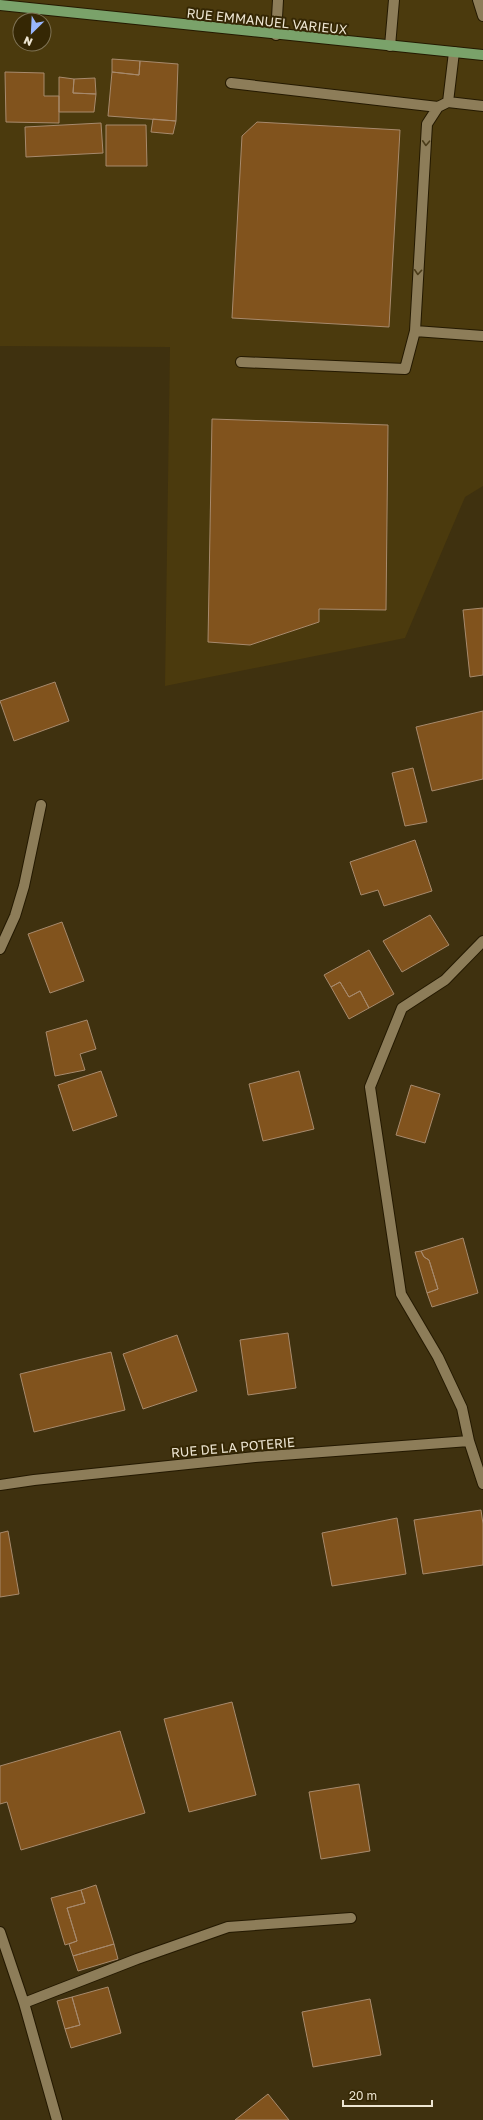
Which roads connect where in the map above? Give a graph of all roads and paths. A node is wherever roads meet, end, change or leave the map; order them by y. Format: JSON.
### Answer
{"nodes":[{"id":1,"x":278,"y":0,"type":"edge"},
{"id":2,"x":394,"y":0,"type":"edge"},
{"id":3,"x":478,"y":0,"type":"edge"},
{"id":4,"x":0,"y":5,"type":"edge"},
{"id":5,"x":483,"y":16,"type":"edge"},
{"id":6,"x":276,"y":35,"type":"junction"},
{"id":7,"x":390,"y":46,"type":"junction"},
{"id":8,"x":454,"y":52,"type":"junction"},
{"id":9,"x":483,"y":55,"type":"edge"},
{"id":10,"x":231,"y":83,"type":"dead end"},
{"id":11,"x":448,"y":102,"type":"junction"},
{"id":12,"x":483,"y":106,"type":"edge"},
{"id":13,"x":438,"y":107,"type":"junction"},
{"id":14,"x":415,"y":331,"type":"junction"},
{"id":15,"x":483,"y":336,"type":"edge"},
{"id":16,"x":241,"y":362,"type":"dead end"},
{"id":17,"x":41,"y":805,"type":"dead end"},
{"id":18,"x":483,"y":941,"type":"edge"},
{"id":19,"x":0,"y":949,"type":"edge"},
{"id":20,"x":469,"y":1441,"type":"junction"},
{"id":21,"x":483,"y":1484,"type":"edge"},
{"id":22,"x":0,"y":1485,"type":"edge"},
{"id":23,"x":351,"y":1918,"type":"dead end"},
{"id":24,"x":0,"y":1932,"type":"edge"},
{"id":25,"x":24,"y":2003,"type":"junction"},
{"id":26,"x":57,"y":2120,"type":"edge"}],
"edges":[{"from":1,"to":6,"type":"street"},
{"from":2,"to":7,"type":"street"},
{"from":3,"to":5,"type":"street"},
{"from":4,"to":6,"type":"main road","name":"RUE EMMANUEL VARIEUX"},
{"from":6,"to":7,"type":"main road","name":"RUE EMMANUEL VARIEUX"},
{"from":7,"to":8,"type":"main road","name":"RUE EMMANUEL VARIEUX"},
{"from":8,"to":9,"type":"main road","name":"RUE EMMANUEL VARIEUX"},
{"from":8,"to":11,"type":"street"},
{"from":10,"to":13,"type":"street"},
{"from":11,"to":12,"type":"street"},
{"from":11,"to":13,"type":"street"},
{"from":13,"to":14,"type":"street","one_way":true},
{"from":14,"to":15,"type":"street"},
{"from":14,"to":16,"type":"street"},
{"from":17,"to":19,"type":"street"},
{"from":18,"to":20,"type":"street"},
{"from":20,"to":21,"type":"street"},
{"from":20,"to":22,"type":"street","name":"RUE DE LA POTERIE"},
{"from":23,"to":25,"type":"street"},
{"from":24,"to":25,"type":"street"},
{"from":25,"to":26,"type":"street"}]}
